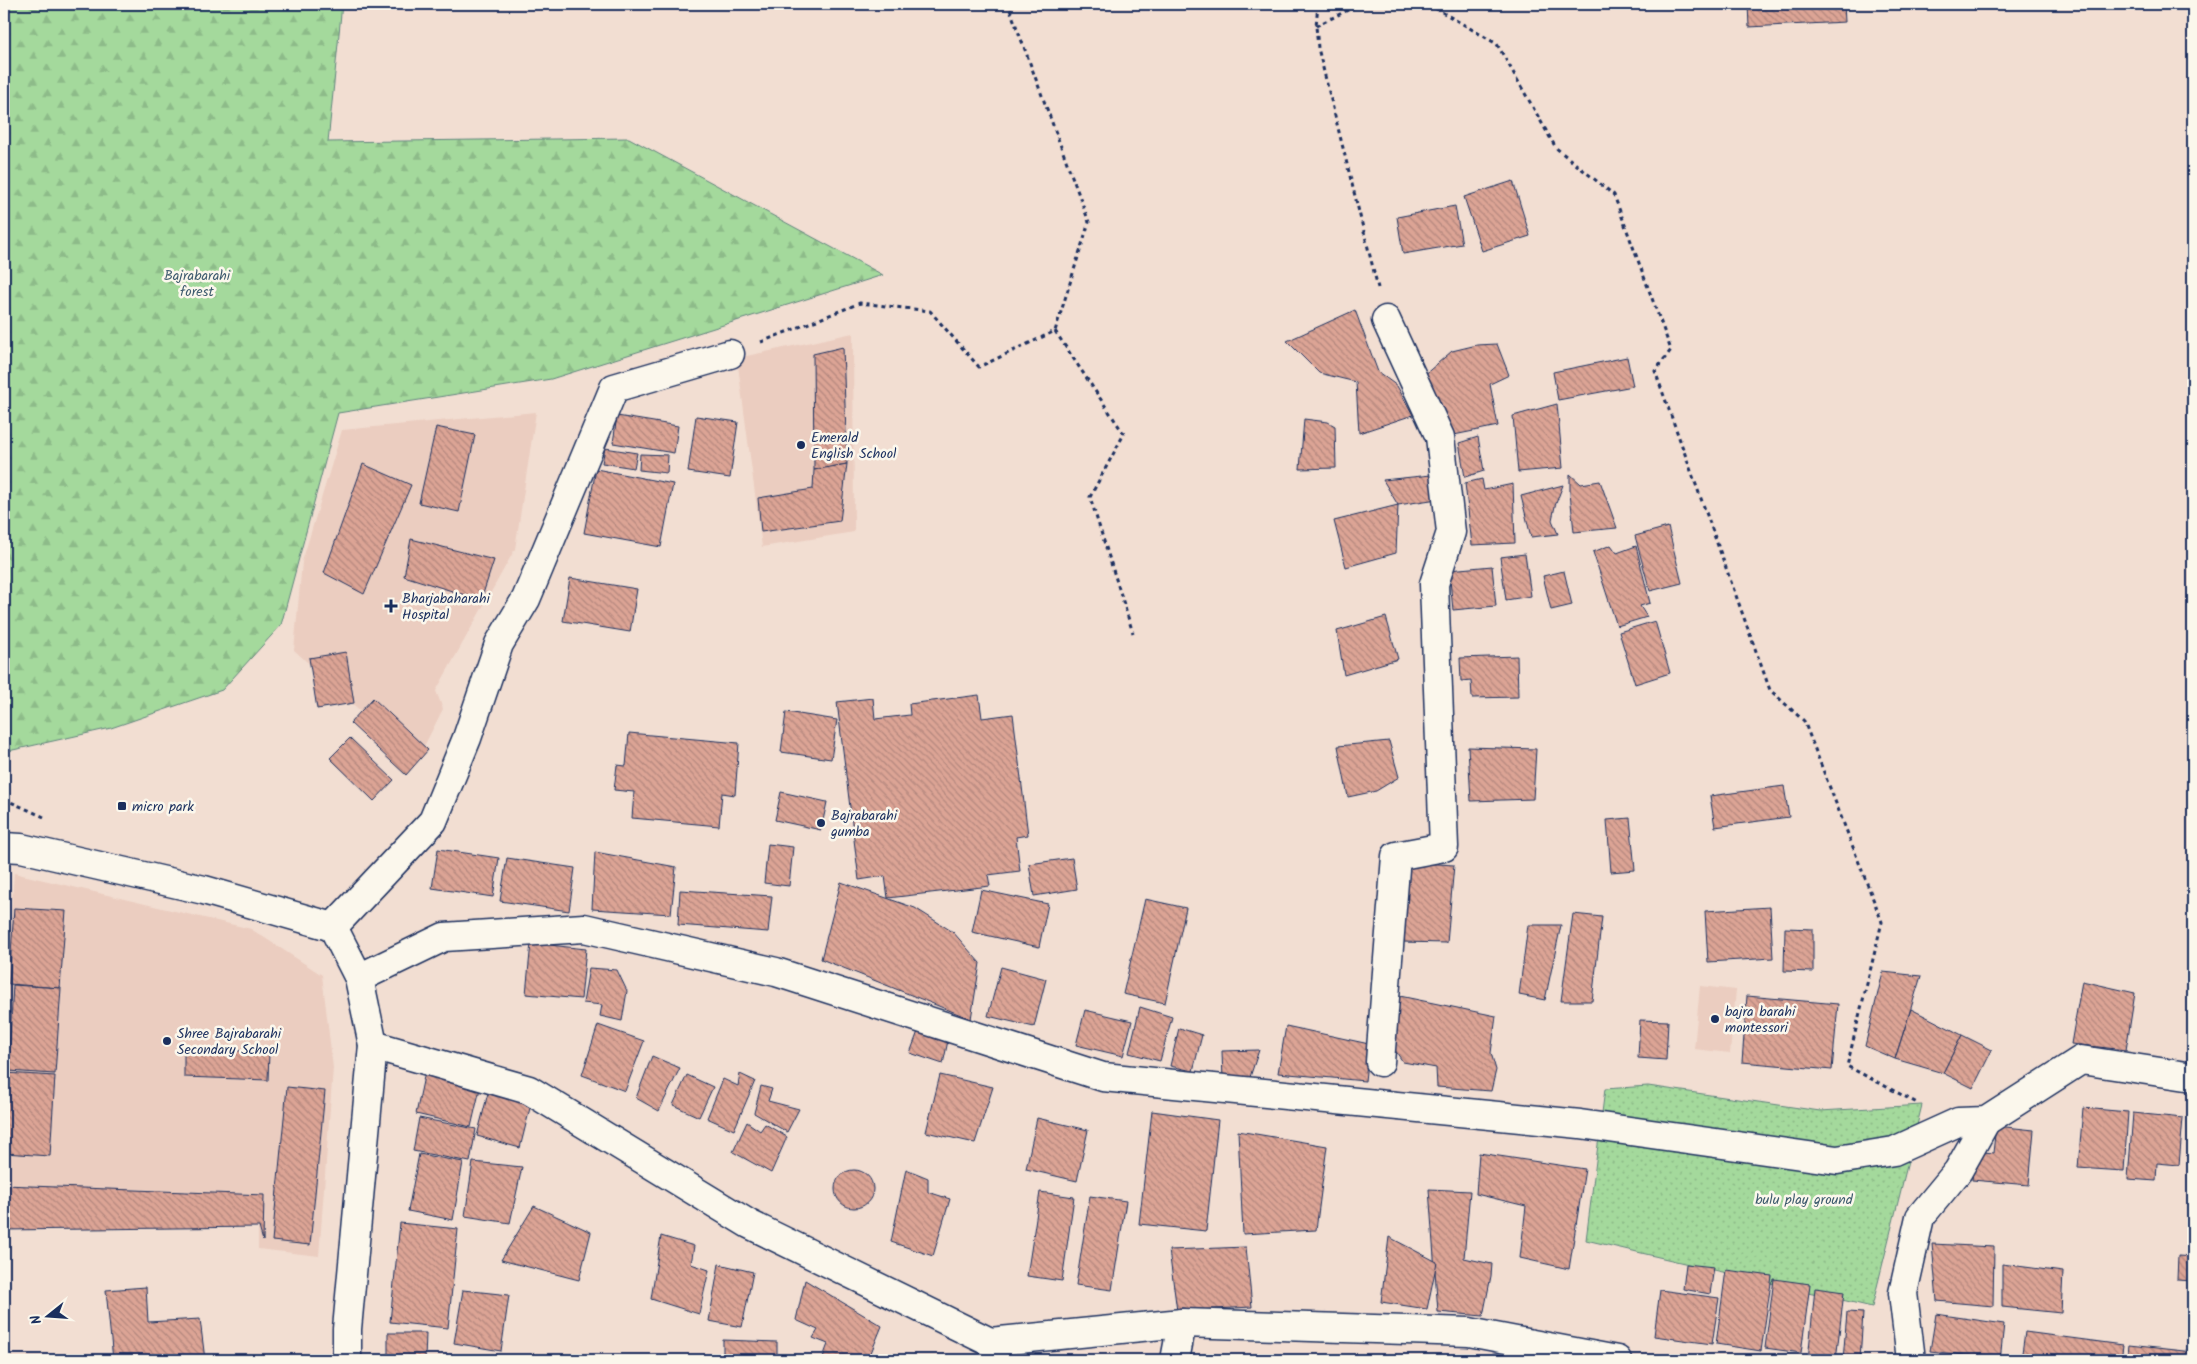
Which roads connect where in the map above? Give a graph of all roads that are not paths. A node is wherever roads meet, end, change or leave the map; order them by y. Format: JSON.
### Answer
{"nodes":[{"id":1,"x":1386,"y":320,"type":"road end"},
{"id":2,"x":730,"y":354,"type":"road end"},
{"id":3,"x":4,"y":847,"type":"edge"},
{"id":4,"x":333,"y":927,"type":"junction"},
{"id":5,"x":359,"y":978,"type":"junction"},
{"id":6,"x":373,"y":1045,"type":"junction"},
{"id":7,"x":1380,"y":1062,"type":"dead end"},
{"id":8,"x":2193,"y":1078,"type":"edge"},
{"id":9,"x":1986,"y":1121,"type":"junction"},
{"id":10,"x":1182,"y":1323,"type":"junction"},
{"id":11,"x":347,"y":1360,"type":"edge"},
{"id":12,"x":1175,"y":1360,"type":"edge"},
{"id":13,"x":1618,"y":1360,"type":"edge"},
{"id":14,"x":1911,"y":1360,"type":"edge"}],
"edges":[{"from":1,"to":7,"type":"street"},
{"from":2,"to":4,"type":"street"},
{"from":3,"to":4,"type":"street"},
{"from":4,"to":5,"type":"street"},
{"from":5,"to":6,"type":"street"},
{"from":5,"to":9,"type":"street"},
{"from":6,"to":10,"type":"street"},
{"from":6,"to":11,"type":"street"},
{"from":8,"to":9,"type":"street"},
{"from":9,"to":14,"type":"street"},
{"from":10,"to":12,"type":"street"},
{"from":10,"to":13,"type":"street"}]}
